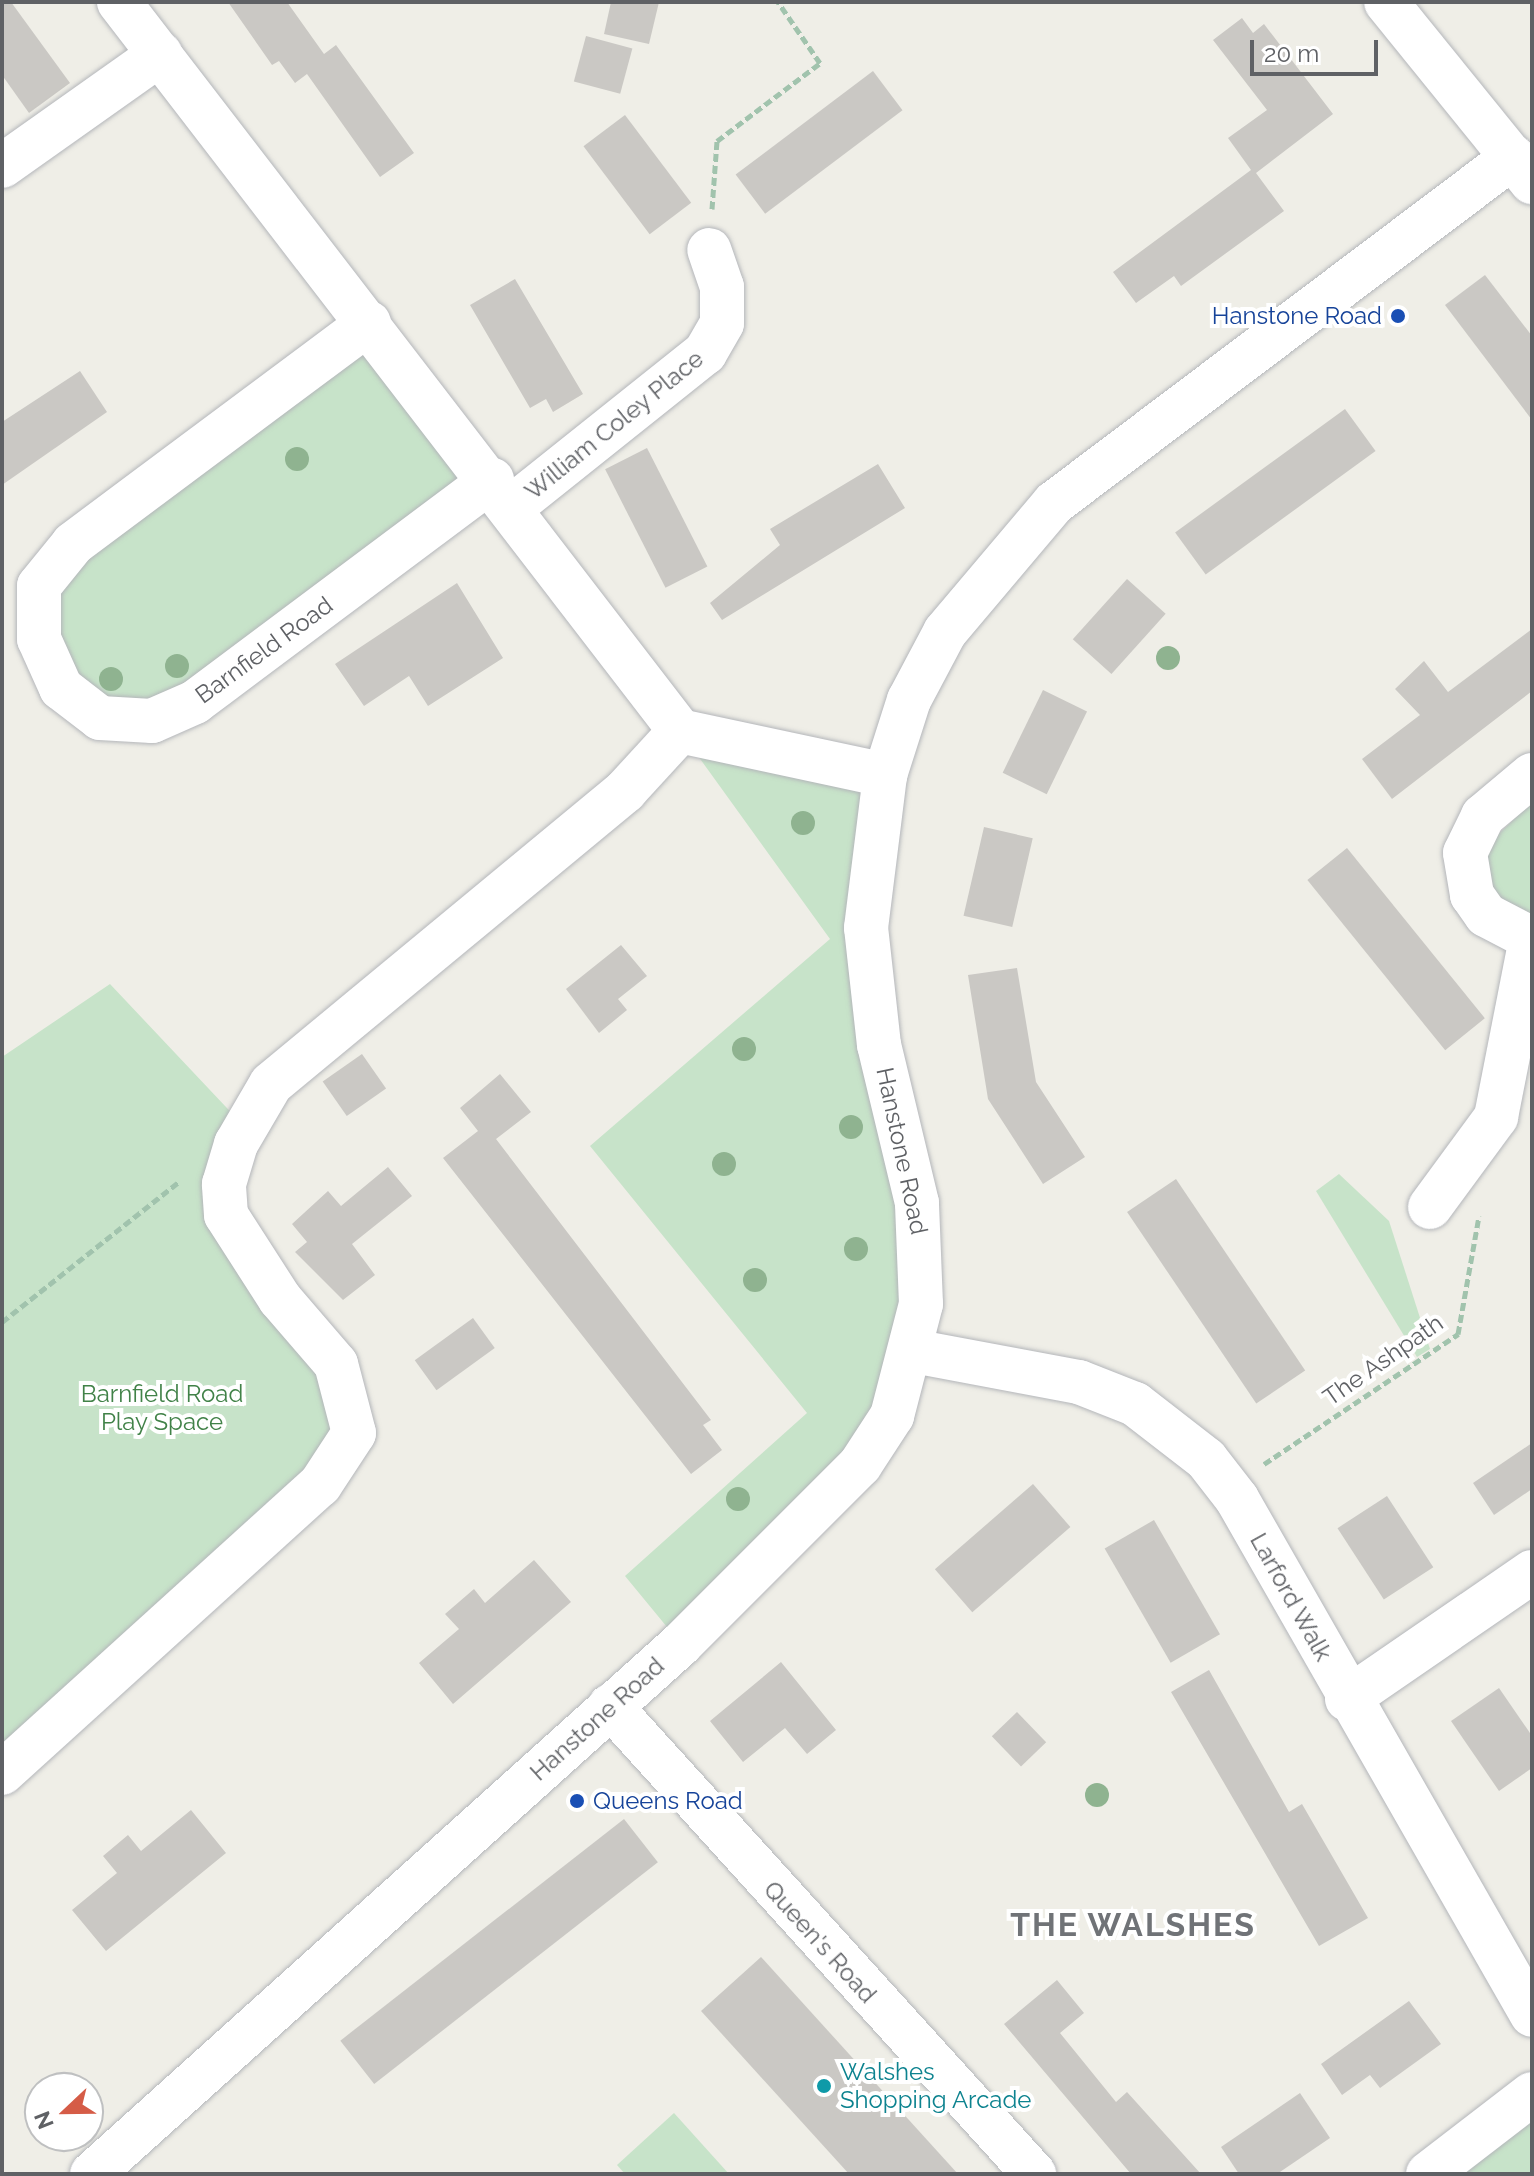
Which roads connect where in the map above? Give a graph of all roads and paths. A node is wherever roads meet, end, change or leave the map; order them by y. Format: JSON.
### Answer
{"nodes":[{"id":1,"x":119,"y":2,"type":"edge"},
{"id":2,"x":778,"y":2,"type":"edge"},
{"id":3,"x":1386,"y":2,"type":"edge"},
{"id":4,"x":160,"y":54,"type":"junction"},
{"id":5,"x":2,"y":166,"type":"edge"},
{"id":6,"x":1522,"y":169,"type":"edge"},
{"id":7,"x":709,"y":250,"type":"joint"},
{"id":8,"x":369,"y":323,"type":"junction"},
{"id":9,"x":502,"y":493,"type":"junction"},
{"id":10,"x":680,"y":731,"type":"junction"},
{"id":11,"x":885,"y":775,"type":"junction"},
{"id":12,"x":1532,"y":775,"type":"edge"},
{"id":13,"x":1531,"y":939,"type":"edge"},
{"id":14,"x":228,"y":1169,"type":"junction"},
{"id":15,"x":1430,"y":1207,"type":"dead end"},
{"id":16,"x":1480,"y":1210,"type":"dead end"},
{"id":17,"x":2,"y":1322,"type":"edge"},
{"id":18,"x":913,"y":1351,"type":"junction"},
{"id":19,"x":1229,"y":1487,"type":"junction"},
{"id":20,"x":1532,"y":1572,"type":"edge"},
{"id":21,"x":1347,"y":1699,"type":"junction"},
{"id":22,"x":610,"y":1706,"type":"junction"},
{"id":23,"x":2,"y":1773,"type":"edge"},
{"id":24,"x":1532,"y":2015,"type":"edge"},
{"id":25,"x":1532,"y":2094,"type":"edge"},
{"id":26,"x":92,"y":2174,"type":"edge"},
{"id":27,"x":1034,"y":2174,"type":"edge"},
{"id":28,"x":1428,"y":2174,"type":"edge"}],
"edges":[{"from":1,"to":4,"type":"street"},
{"from":2,"to":7,"type":"path"},
{"from":3,"to":6,"type":"street"},
{"from":4,"to":5,"type":"street"},
{"from":4,"to":8,"type":"street"},
{"from":6,"to":11,"type":"street","name":"Hanstone Road"},
{"from":7,"to":9,"type":"street","name":"William Coley Place"},
{"from":8,"to":9,"type":"street"},
{"from":8,"to":9,"type":"street","name":"Barnfield Road"},
{"from":9,"to":10,"type":"street"},
{"from":10,"to":11,"type":"street"},
{"from":10,"to":14,"type":"street"},
{"from":11,"to":18,"type":"street","name":"Hanstone Road"},
{"from":12,"to":13,"type":"street"},
{"from":13,"to":15,"type":"street"},
{"from":14,"to":17,"type":"path"},
{"from":14,"to":23,"type":"street"},
{"from":16,"to":19,"type":"path","name":"The Ashpath"},
{"from":18,"to":19,"type":"street","name":"Larford Walk"},
{"from":18,"to":22,"type":"street","name":"Hanstone Road"},
{"from":19,"to":21,"type":"street","name":"Larford Walk"},
{"from":20,"to":21,"type":"street"},
{"from":21,"to":24,"type":"street","name":"Larford Walk"},
{"from":22,"to":26,"type":"street","name":"Hanstone Road"},
{"from":22,"to":27,"type":"street","name":"Queen's Road"},
{"from":25,"to":28,"type":"street"}]}
